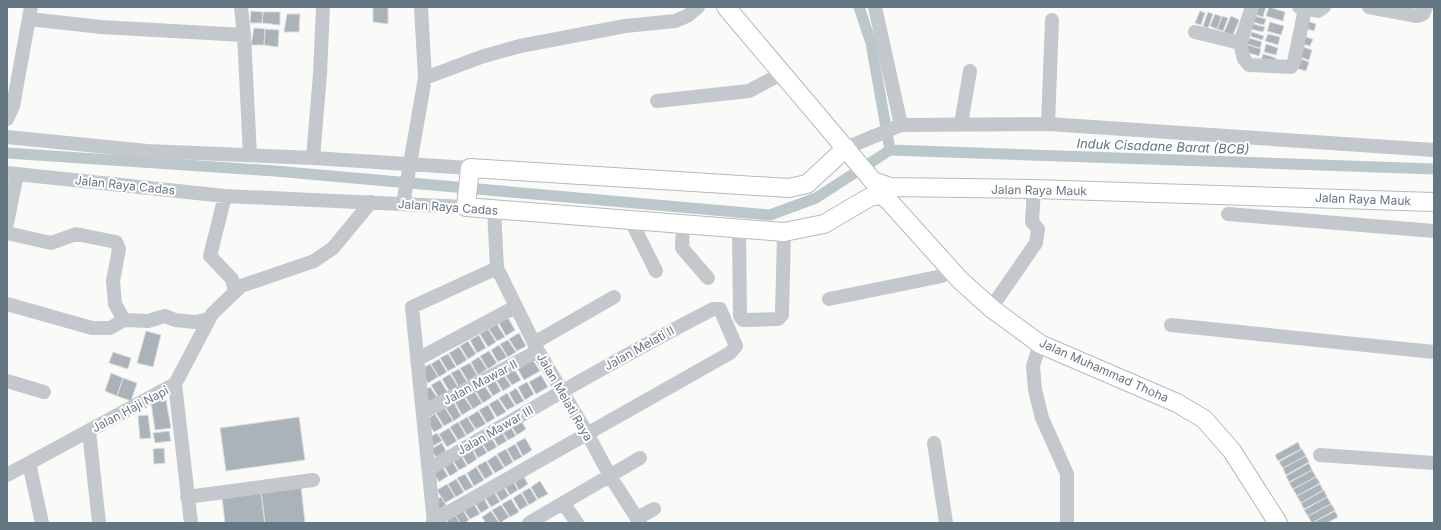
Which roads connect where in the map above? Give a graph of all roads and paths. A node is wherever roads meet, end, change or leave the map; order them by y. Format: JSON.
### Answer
{"nodes":[{"id":1,"x":241,"y":7,"type":"edge"},
{"id":2,"x":323,"y":7,"type":"edge"},
{"id":3,"x":421,"y":7,"type":"edge"},
{"id":4,"x":698,"y":7,"type":"edge"},
{"id":5,"x":726,"y":7,"type":"edge"},
{"id":6,"x":875,"y":7,"type":"edge"},
{"id":7,"x":1252,"y":7,"type":"edge"},
{"id":8,"x":1369,"y":7,"type":"edge"},
{"id":9,"x":1426,"y":7,"type":"edge"},
{"id":10,"x":1302,"y":8,"type":"edge"},
{"id":11,"x":1322,"y":9,"type":"edge"},
{"id":12,"x":30,"y":10,"type":"edge"},
{"id":13,"x":1052,"y":20,"type":"dead end"},
{"id":14,"x":1195,"y":32,"type":"dead end"},
{"id":15,"x":244,"y":35,"type":"junction"},
{"id":16,"x":1240,"y":43,"type":"junction"},
{"id":17,"x":970,"y":71,"type":"dead end"},
{"id":18,"x":781,"y":74,"type":"junction"},
{"id":19,"x":425,"y":78,"type":"junction"},
{"id":20,"x":657,"y":102,"type":"dead end"},
{"id":21,"x":7,"y":119,"type":"edge"},
{"id":22,"x":961,"y":124,"type":"junction"},
{"id":23,"x":1048,"y":124,"type":"junction"},
{"id":24,"x":896,"y":127,"type":"junction"},
{"id":25,"x":7,"y":137,"type":"edge"},
{"id":26,"x":850,"y":149,"type":"junction"},
{"id":27,"x":1434,"y":150,"type":"edge"},
{"id":28,"x":250,"y":155,"type":"junction"},
{"id":29,"x":313,"y":158,"type":"junction"},
{"id":30,"x":410,"y":167,"type":"junction"},
{"id":31,"x":470,"y":172,"type":"junction"},
{"id":32,"x":12,"y":173,"type":"edge"},
{"id":33,"x":877,"y":188,"type":"junction"},
{"id":34,"x":1034,"y":189,"type":"junction"},
{"id":35,"x":225,"y":196,"type":"junction"},
{"id":36,"x":404,"y":198,"type":"junction"},
{"id":37,"x":371,"y":202,"type":"junction"},
{"id":38,"x":1434,"y":202,"type":"edge"},
{"id":39,"x":466,"y":203,"type":"junction"},
{"id":40,"x":494,"y":210,"type":"junction"},
{"id":41,"x":1228,"y":214,"type":"dead end"},
{"id":42,"x":630,"y":221,"type":"junction"},
{"id":43,"x":7,"y":223,"type":"edge"},
{"id":44,"x":683,"y":225,"type":"junction"},
{"id":45,"x":740,"y":230,"type":"junction"},
{"id":46,"x":1434,"y":231,"type":"edge"},
{"id":47,"x":784,"y":232,"type":"junction"},
{"id":48,"x":7,"y":233,"type":"edge"},
{"id":49,"x":497,"y":268,"type":"junction"},
{"id":50,"x":948,"y":269,"type":"junction"},
{"id":51,"x":656,"y":271,"type":"dead end"},
{"id":52,"x":708,"y":278,"type":"dead end"},
{"id":53,"x":235,"y":292,"type":"junction"},
{"id":54,"x":614,"y":296,"type":"dead end"},
{"id":55,"x":829,"y":299,"type":"dead end"},
{"id":56,"x":7,"y":304,"type":"edge"},
{"id":57,"x":515,"y":307,"type":"junction"},
{"id":58,"x":991,"y":308,"type":"junction"},
{"id":59,"x":210,"y":319,"type":"junction"},
{"id":60,"x":124,"y":320,"type":"junction"},
{"id":61,"x":1171,"y":325,"type":"dead end"},
{"id":62,"x":1040,"y":344,"type":"junction"},
{"id":63,"x":536,"y":347,"type":"junction"},
{"id":64,"x":1434,"y":352,"type":"edge"},
{"id":65,"x":418,"y":359,"type":"junction"},
{"id":66,"x":7,"y":381,"type":"edge"},
{"id":67,"x":175,"y":384,"type":"junction"},
{"id":68,"x":562,"y":391,"type":"junction"},
{"id":69,"x":44,"y":392,"type":"dead end"},
{"id":70,"x":423,"y":412,"type":"junction"},
{"id":71,"x":89,"y":431,"type":"junction"},
{"id":72,"x":587,"y":433,"type":"junction"},
{"id":73,"x":934,"y":443,"type":"dead end"},
{"id":74,"x":1320,"y":455,"type":"dead end"},
{"id":75,"x":640,"y":458,"type":"dead end"},
{"id":76,"x":29,"y":463,"type":"junction"},
{"id":77,"x":1434,"y":463,"type":"edge"},
{"id":78,"x":429,"y":469,"type":"junction"},
{"id":79,"x":7,"y":475,"type":"edge"},
{"id":80,"x":610,"y":476,"type":"junction"},
{"id":81,"x":313,"y":480,"type":"dead end"},
{"id":82,"x":187,"y":497,"type":"junction"},
{"id":83,"x":564,"y":504,"type":"junction"},
{"id":84,"x":654,"y":509,"type":"dead end"},
{"id":85,"x":639,"y":520,"type":"edge"},
{"id":86,"x":434,"y":522,"type":"edge"},
{"id":87,"x":42,"y":523,"type":"edge"},
{"id":88,"x":99,"y":523,"type":"edge"},
{"id":89,"x":192,"y":523,"type":"edge"},
{"id":90,"x":529,"y":523,"type":"edge"},
{"id":91,"x":577,"y":523,"type":"edge"},
{"id":92,"x":946,"y":523,"type":"edge"},
{"id":93,"x":1067,"y":523,"type":"edge"},
{"id":94,"x":1278,"y":523,"type":"edge"}],
"edges":[{"from":1,"to":15,"type":"street"},
{"from":2,"to":29,"type":"street"},
{"from":3,"to":19,"type":"street"},
{"from":4,"to":19,"type":"street"},
{"from":5,"to":18,"type":"main road"},
{"from":6,"to":24,"type":"street"},
{"from":7,"to":16,"type":"street"},
{"from":8,"to":9,"type":"street"},
{"from":10,"to":11,"type":"street"},
{"from":10,"to":16,"type":"street"},
{"from":12,"to":15,"type":"street"},
{"from":12,"to":21,"type":"street"},
{"from":13,"to":23,"type":"street"},
{"from":14,"to":16,"type":"street"},
{"from":15,"to":28,"type":"street"},
{"from":17,"to":22,"type":"street"},
{"from":18,"to":20,"type":"street"},
{"from":18,"to":26,"type":"main road"},
{"from":19,"to":30,"type":"street"},
{"from":22,"to":23,"type":"street"},
{"from":22,"to":24,"type":"street"},
{"from":23,"to":27,"type":"street"},
{"from":24,"to":26,"type":"street"},
{"from":25,"to":28,"type":"street"},
{"from":26,"to":31,"type":"main road"},
{"from":26,"to":33,"type":"main road"},
{"from":28,"to":29,"type":"street"},
{"from":29,"to":30,"type":"street"},
{"from":30,"to":31,"type":"street"},
{"from":30,"to":36,"type":"street"},
{"from":31,"to":39,"type":"main road"},
{"from":32,"to":35,"type":"street","name":"Jalan Raya Cadas"},
{"from":32,"to":43,"type":"street"},
{"from":33,"to":34,"type":"main road","name":"Jalan Raya Mauk"},
{"from":33,"to":47,"type":"main road","name":"Jalan Raya Cadas"},
{"from":33,"to":50,"type":"main road","name":"Jalan Muhammad Thoha"},
{"from":34,"to":38,"type":"main road","name":"Jalan Raya Mauk"},
{"from":34,"to":58,"type":"street"},
{"from":35,"to":37,"type":"street","name":"Jalan Raya Cadas"},
{"from":35,"to":53,"type":"street"},
{"from":36,"to":37,"type":"street","name":"Jalan Raya Cadas"},
{"from":36,"to":39,"type":"street","name":"Jalan Raya Cadas"},
{"from":37,"to":53,"type":"street","name":"Jalan Haji Napi"},
{"from":39,"to":40,"type":"main road","name":"Jalan Raya Cadas"},
{"from":40,"to":42,"type":"main road","name":"Jalan Raya Cadas"},
{"from":40,"to":49,"type":"street"},
{"from":41,"to":46,"type":"street"},
{"from":42,"to":44,"type":"main road","name":"Jalan Raya Cadas"},
{"from":42,"to":51,"type":"street"},
{"from":44,"to":45,"type":"main road","name":"Jalan Raya Cadas"},
{"from":44,"to":52,"type":"street"},
{"from":45,"to":47,"type":"main road","name":"Jalan Raya Cadas"},
{"from":45,"to":47,"type":"street"},
{"from":48,"to":60,"type":"street"},
{"from":49,"to":57,"type":"street","name":"Jalan Melati Raya"},
{"from":49,"to":65,"type":"street"},
{"from":50,"to":55,"type":"street"},
{"from":50,"to":58,"type":"main road","name":"Jalan Muhammad Thoha"},
{"from":53,"to":59,"type":"street","name":"Jalan Haji Napi"},
{"from":54,"to":63,"type":"street","name":"Jalan Mawar II"},
{"from":56,"to":60,"type":"street"},
{"from":57,"to":63,"type":"street","name":"Jalan Melati Raya"},
{"from":57,"to":65,"type":"street"},
{"from":58,"to":62,"type":"main road","name":"Jalan Muhammad Thoha"},
{"from":59,"to":60,"type":"street"},
{"from":59,"to":67,"type":"street","name":"Jalan Haji Napi"},
{"from":61,"to":64,"type":"street"},
{"from":62,"to":93,"type":"street"},
{"from":62,"to":94,"type":"main road","name":"Jalan Muhammad Thoha"},
{"from":63,"to":68,"type":"street","name":"Jalan Melati Raya"},
{"from":63,"to":70,"type":"street","name":"Jalan Mawar II"},
{"from":65,"to":70,"type":"street"},
{"from":66,"to":69,"type":"street"},
{"from":67,"to":71,"type":"street","name":"Jalan Haji Napi"},
{"from":67,"to":82,"type":"street"},
{"from":68,"to":72,"type":"street","name":"Jalan Melati Raya"},
{"from":68,"to":72,"type":"street","name":"Jalan Melati II"},
{"from":68,"to":78,"type":"street","name":"Jalan Mawar III"},
{"from":70,"to":78,"type":"street"},
{"from":71,"to":76,"type":"street","name":"Jalan Haji Napi"},
{"from":71,"to":88,"type":"street"},
{"from":72,"to":80,"type":"street","name":"Jalan Melati Raya"},
{"from":72,"to":86,"type":"street"},
{"from":73,"to":92,"type":"street"},
{"from":74,"to":77,"type":"street"},
{"from":75,"to":80,"type":"street"},
{"from":76,"to":79,"type":"street","name":"Jalan Haji Napi"},
{"from":76,"to":87,"type":"street"},
{"from":78,"to":86,"type":"street"},
{"from":80,"to":83,"type":"street"},
{"from":80,"to":85,"type":"street","name":"Jalan Melati Raya"},
{"from":81,"to":82,"type":"street"},
{"from":82,"to":89,"type":"street"},
{"from":83,"to":90,"type":"street"},
{"from":83,"to":91,"type":"street"},
{"from":84,"to":85,"type":"street"}]}
